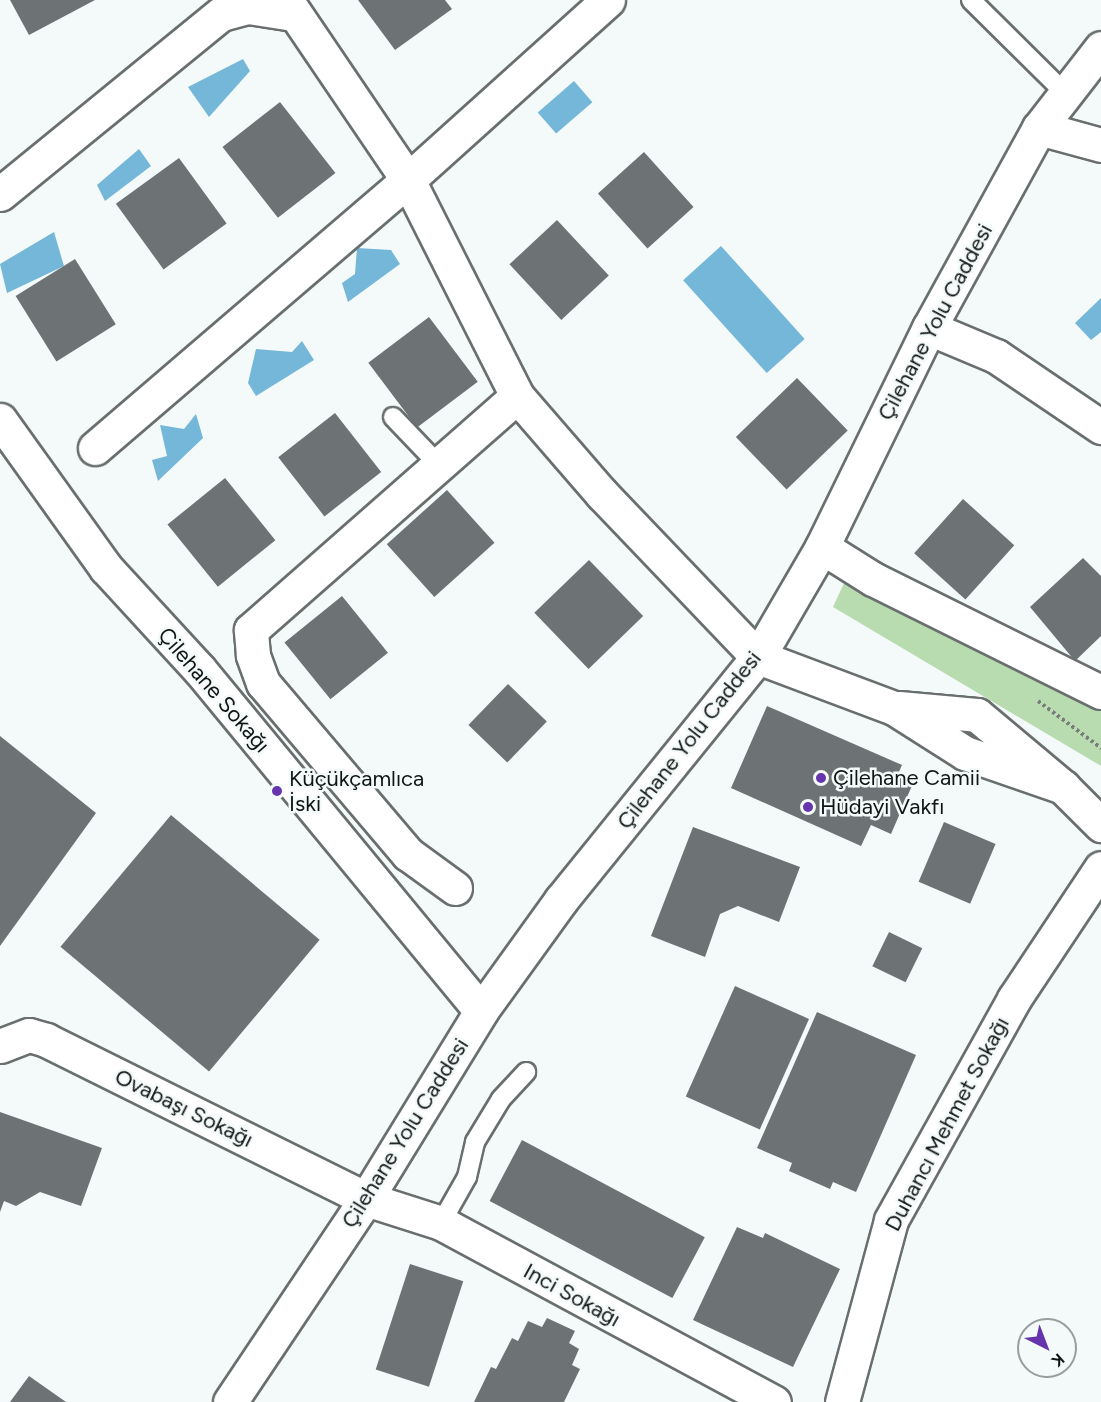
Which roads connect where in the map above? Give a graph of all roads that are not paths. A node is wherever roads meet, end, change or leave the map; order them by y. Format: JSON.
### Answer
{"nodes":[{"id":1,"x":608,"y":0,"type":"edge"},
{"id":2,"x":971,"y":0,"type":"edge"},
{"id":3,"x":290,"y":7,"type":"edge"},
{"id":4,"x":1101,"y":48,"type":"edge"},
{"id":5,"x":1082,"y":83,"type":"edge"},
{"id":6,"x":1040,"y":128,"type":"junction"},
{"id":7,"x":1101,"y":145,"type":"edge"},
{"id":8,"x":408,"y":180,"type":"junction"},
{"id":9,"x":0,"y":194,"type":"edge"},
{"id":10,"x":929,"y":328,"type":"junction"},
{"id":11,"x":517,"y":396,"type":"junction"},
{"id":12,"x":393,"y":417,"type":"dead end"},
{"id":13,"x":0,"y":420,"type":"edge"},
{"id":14,"x":1101,"y":427,"type":"edge"},
{"id":15,"x":95,"y":448,"type":"dead end"},
{"id":16,"x":437,"y":463,"type":"junction"},
{"id":17,"x":822,"y":547,"type":"junction"},
{"id":18,"x":758,"y":657,"type":"junction"},
{"id":19,"x":1101,"y":692,"type":"edge"},
{"id":20,"x":1101,"y":825,"type":"edge"},
{"id":21,"x":1101,"y":868,"type":"edge"},
{"id":22,"x":454,"y":888,"type":"dead end"},
{"id":23,"x":481,"y":1011,"type":"junction"},
{"id":24,"x":0,"y":1046,"type":"edge"},
{"id":25,"x":526,"y":1072,"type":"dead end"},
{"id":26,"x":366,"y":1199,"type":"junction"},
{"id":27,"x":441,"y":1223,"type":"junction"},
{"id":28,"x":230,"y":1402,"type":"edge"},
{"id":29,"x":774,"y":1402,"type":"edge"},
{"id":30,"x":842,"y":1402,"type":"edge"}],
"edges":[{"from":1,"to":8,"type":"street"},
{"from":2,"to":5,"type":"lane"},
{"from":3,"to":8,"type":"street"},
{"from":3,"to":9,"type":"street"},
{"from":4,"to":5,"type":"street","name":"Çilehane Yolu Caddesi"},
{"from":5,"to":6,"type":"street","name":"Çilehane Yolu Caddesi"},
{"from":6,"to":7,"type":"street"},
{"from":6,"to":10,"type":"street","name":"Çilehane Yolu Caddesi"},
{"from":8,"to":11,"type":"street"},
{"from":8,"to":15,"type":"street"},
{"from":10,"to":14,"type":"street"},
{"from":10,"to":17,"type":"street","name":"Çilehane Yolu Caddesi"},
{"from":11,"to":16,"type":"street"},
{"from":11,"to":18,"type":"street"},
{"from":12,"to":16,"type":"lane"},
{"from":13,"to":23,"type":"street","name":"Çilehane Sokağı"},
{"from":16,"to":22,"type":"street"},
{"from":17,"to":18,"type":"street","name":"Çilehane Yolu Caddesi"},
{"from":17,"to":19,"type":"street"},
{"from":18,"to":20,"type":"street"},
{"from":18,"to":23,"type":"street","name":"Çilehane Yolu Caddesi"},
{"from":21,"to":30,"type":"street","name":"Duhancı Mehmet Sokağı"},
{"from":23,"to":26,"type":"street","name":"Çilehane Yolu Caddesi"},
{"from":24,"to":26,"type":"street","name":"Ovabaşı Sokağı"},
{"from":25,"to":27,"type":"lane"},
{"from":26,"to":27,"type":"street","name":"Inci Sokağı"},
{"from":26,"to":28,"type":"street","name":"Çilehane Yolu Caddesi"},
{"from":27,"to":29,"type":"street","name":"Inci Sokağı"}]}
